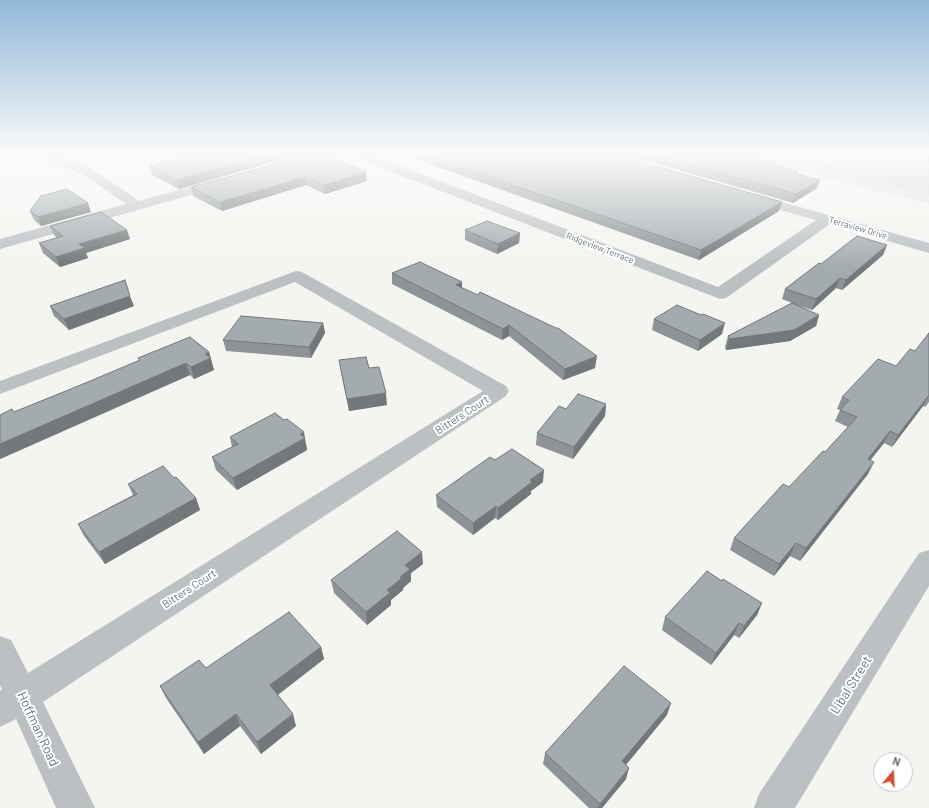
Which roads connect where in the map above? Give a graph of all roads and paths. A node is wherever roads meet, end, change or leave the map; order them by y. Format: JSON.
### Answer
{"nodes":[{"id":1,"x":117,"y":192,"type":"edge"},
{"id":2,"x":189,"y":192,"type":"edge"},
{"id":3,"x":455,"y":192,"type":"edge"},
{"id":4,"x":738,"y":193,"type":"edge"},
{"id":5,"x":138,"y":206,"type":"junction"},
{"id":6,"x":828,"y":219,"type":"junction"},
{"id":7,"x":0,"y":244,"type":"edge"},
{"id":8,"x":929,"y":248,"type":"edge"},
{"id":9,"x":0,"y":388,"type":"edge"},
{"id":10,"x":929,"y":562,"type":"edge"},
{"id":11,"x":0,"y":650,"type":"edge"},
{"id":12,"x":11,"y":703,"type":"edge"},
{"id":13,"x":76,"y":808,"type":"edge"},
{"id":14,"x":773,"y":808,"type":"edge"}],
"edges":[{"from":1,"to":5,"type":"street"},
{"from":2,"to":5,"type":"street"},
{"from":3,"to":6,"type":"street","name":"Ridgeview Terrace"},
{"from":4,"to":6,"type":"street","name":"Terraview Drive"},
{"from":5,"to":7,"type":"street"},
{"from":6,"to":8,"type":"street","name":"Terraview Drive"},
{"from":9,"to":12,"type":"street","name":"Bitters Court"},
{"from":10,"to":14,"type":"street","name":"Libal Street"},
{"from":11,"to":12,"type":"street","name":"Hoffman Road"},
{"from":12,"to":13,"type":"street","name":"Hoffman Road"}]}
